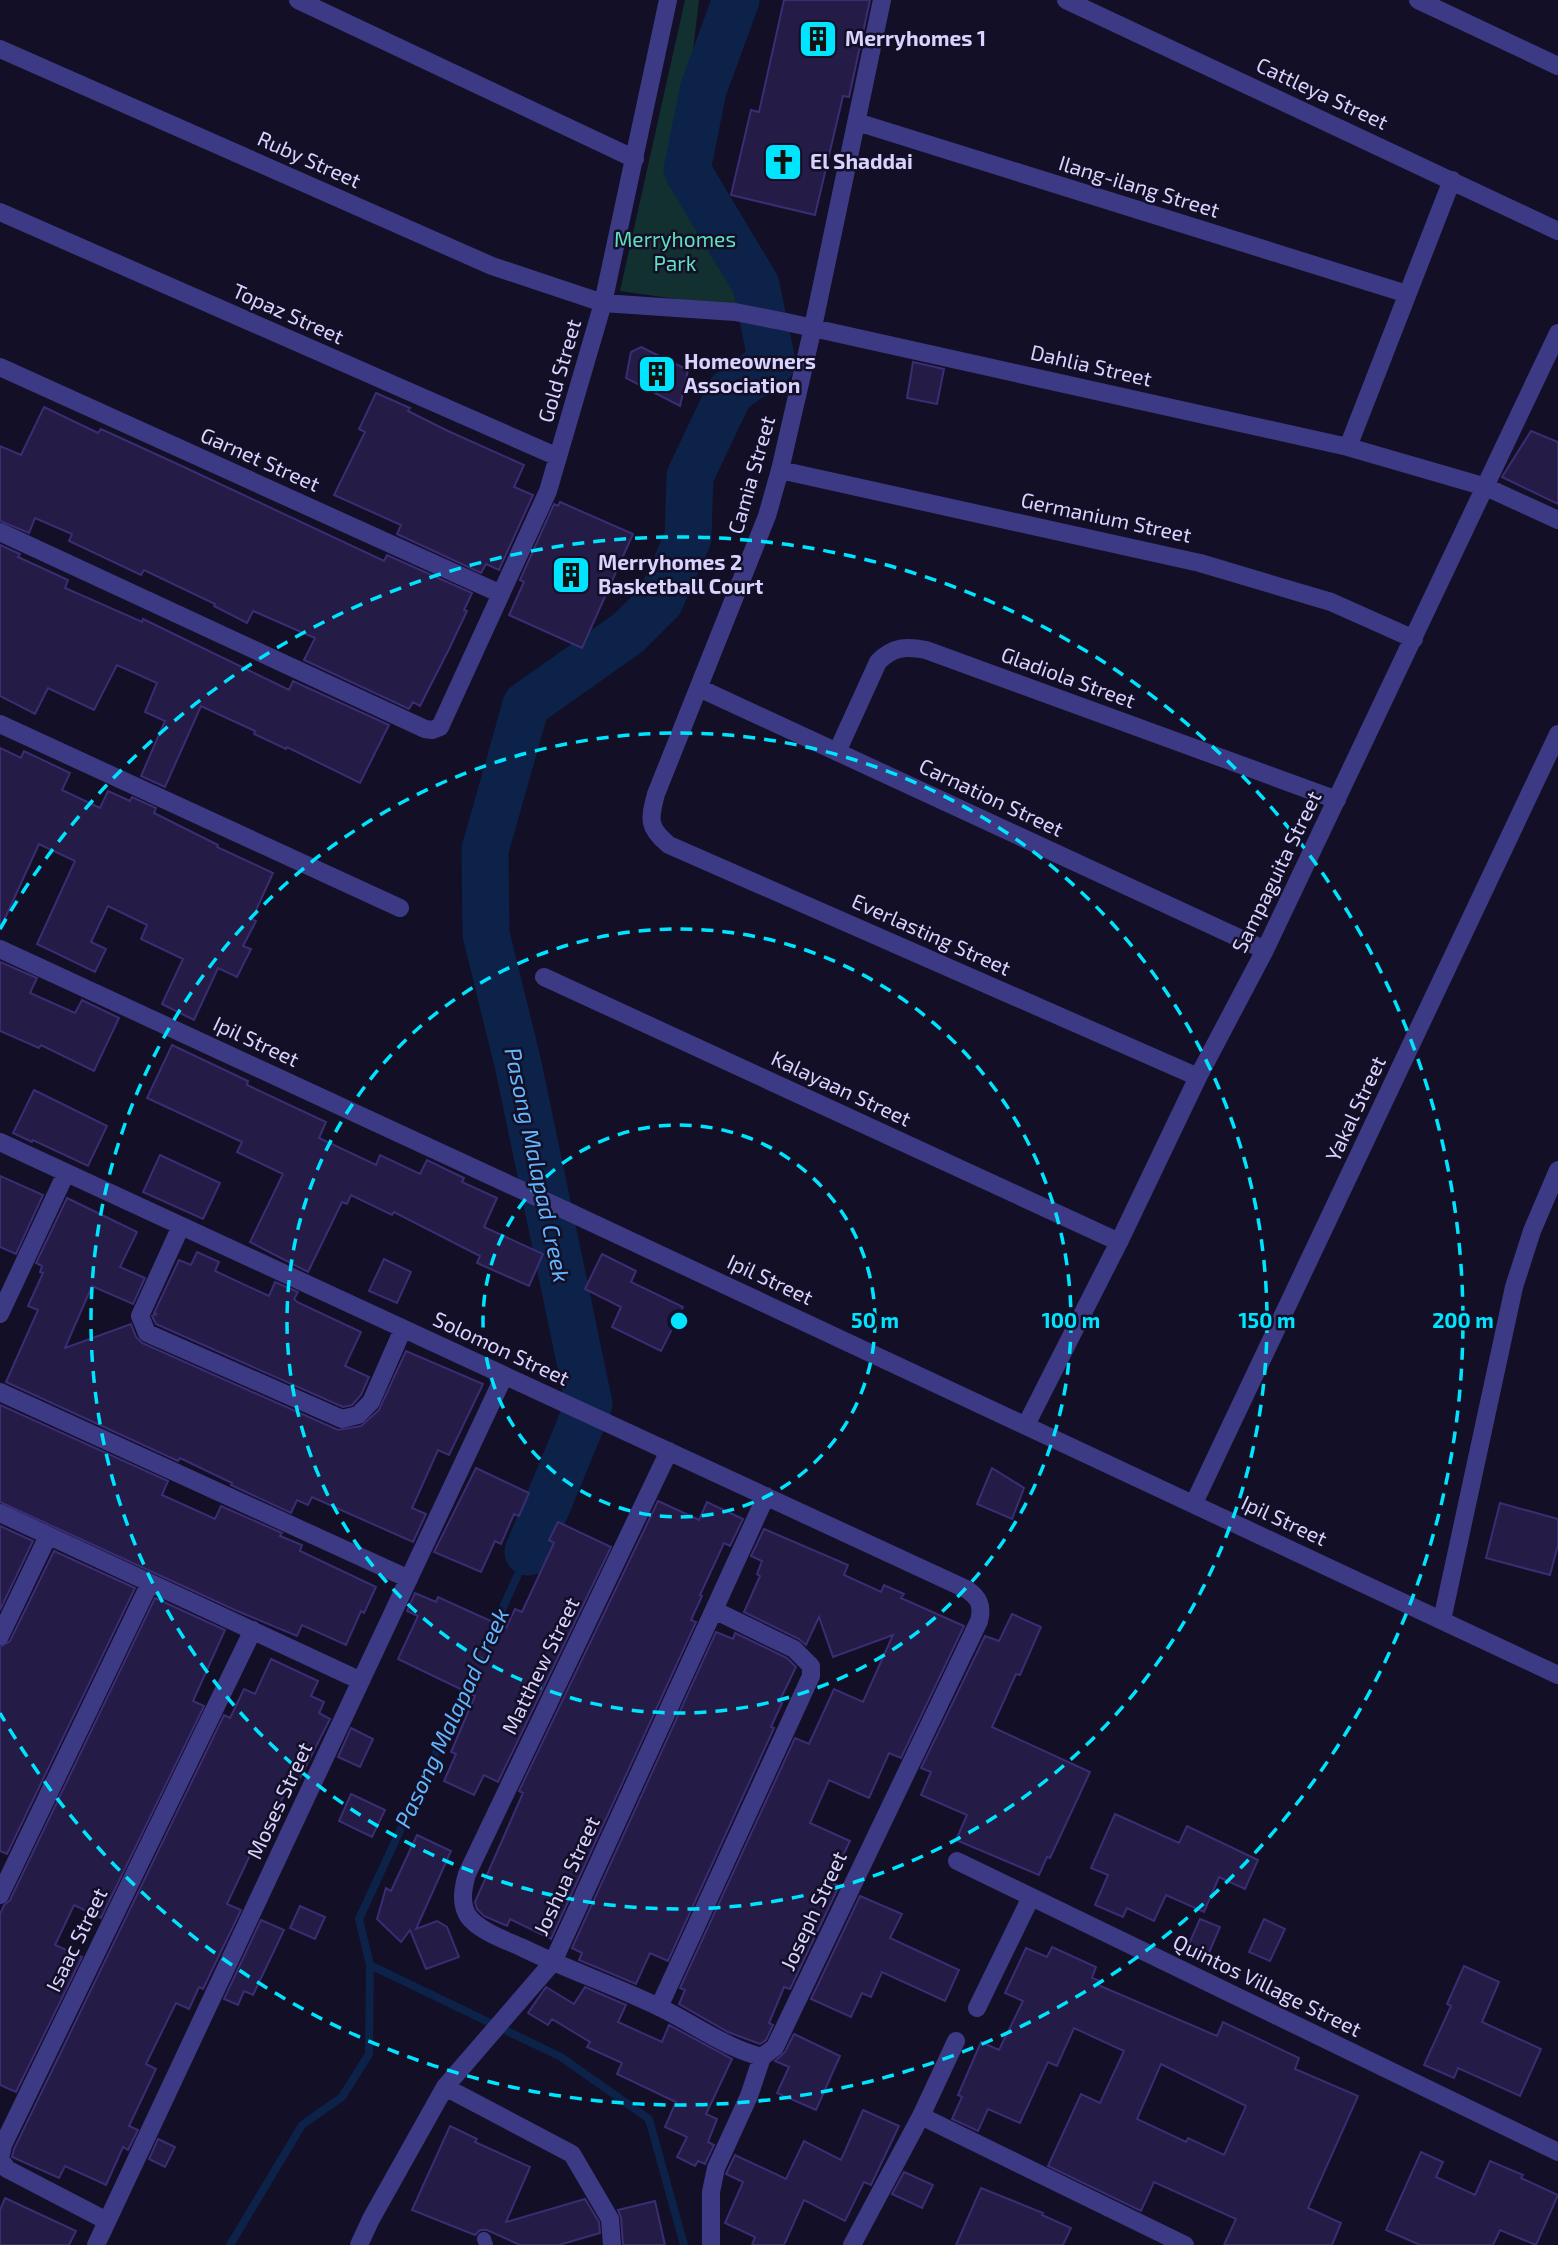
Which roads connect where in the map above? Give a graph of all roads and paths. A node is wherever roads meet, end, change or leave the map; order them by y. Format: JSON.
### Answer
{"nodes":[{"id":1,"x":298,"y":0,"type":"edge"},
{"id":2,"x":882,"y":0,"type":"edge"},
{"id":3,"x":1066,"y":0,"type":"edge"},
{"id":4,"x":1418,"y":0,"type":"edge"},
{"id":5,"x":661,"y":3,"type":"edge"},
{"id":6,"x":0,"y":49,"type":"edge"},
{"id":7,"x":1558,"y":66,"type":"edge"},
{"id":8,"x":857,"y":122,"type":"junction"},
{"id":9,"x":635,"y":159,"type":"junction"},
{"id":10,"x":1452,"y":180,"type":"junction"},
{"id":11,"x":0,"y":212,"type":"edge"},
{"id":12,"x":1558,"y":231,"type":"edge"},
{"id":13,"x":1407,"y":294,"type":"junction"},
{"id":14,"x":603,"y":303,"type":"junction"},
{"id":15,"x":813,"y":327,"type":"junction"},
{"id":16,"x":1558,"y":333,"type":"edge"},
{"id":17,"x":0,"y":367,"type":"edge"},
{"id":18,"x":1348,"y":447,"type":"junction"},
{"id":19,"x":558,"y":457,"type":"junction"},
{"id":20,"x":780,"y":470,"type":"junction"},
{"id":21,"x":1486,"y":487,"type":"junction"},
{"id":22,"x":1558,"y":520,"type":"edge"},
{"id":23,"x":0,"y":532,"type":"edge"},
{"id":24,"x":501,"y":594,"type":"junction"},
{"id":25,"x":1414,"y":639,"type":"junction"},
{"id":26,"x":699,"y":688,"type":"junction"},
{"id":27,"x":0,"y":724,"type":"edge"},
{"id":28,"x":1558,"y":734,"type":"edge"},
{"id":29,"x":837,"y":752,"type":"junction"},
{"id":30,"x":1337,"y":800,"type":"junction"},
{"id":31,"x":652,"y":826,"type":"joint"},
{"id":32,"x":400,"y":908,"type":"dead end"},
{"id":33,"x":0,"y":949,"type":"edge"},
{"id":34,"x":1265,"y":950,"type":"junction"},
{"id":35,"x":544,"y":977,"type":"dead end"},
{"id":36,"x":1198,"y":1077,"type":"junction"},
{"id":37,"x":0,"y":1142,"type":"edge"},
{"id":38,"x":1558,"y":1170,"type":"edge"},
{"id":39,"x":66,"y":1173,"type":"junction"},
{"id":40,"x":181,"y":1226,"type":"junction"},
{"id":41,"x":1119,"y":1242,"type":"junction"},
{"id":42,"x":0,"y":1314,"type":"edge"},
{"id":43,"x":403,"y":1329,"type":"junction"},
{"id":44,"x":504,"y":1376,"type":"junction"},
{"id":45,"x":0,"y":1392,"type":"edge"},
{"id":46,"x":1026,"y":1425,"type":"junction"},
{"id":47,"x":669,"y":1451,"type":"junction"},
{"id":48,"x":766,"y":1496,"type":"junction"},
{"id":49,"x":1194,"y":1503,"type":"junction"},
{"id":50,"x":0,"y":1513,"type":"edge"},
{"id":51,"x":48,"y":1536,"type":"junction"},
{"id":52,"x":409,"y":1579,"type":"junction"},
{"id":53,"x":150,"y":1583,"type":"junction"},
{"id":54,"x":980,"y":1601,"type":"joint"},
{"id":55,"x":714,"y":1610,"type":"junction"},
{"id":56,"x":1442,"y":1620,"type":"junction"},
{"id":57,"x":253,"y":1630,"type":"junction"},
{"id":58,"x":0,"y":1636,"type":"edge"},
{"id":59,"x":1558,"y":1675,"type":"edge"},
{"id":60,"x":361,"y":1681,"type":"junction"},
{"id":61,"x":957,"y":1861,"type":"dead end"},
{"id":62,"x":0,"y":1895,"type":"edge"},
{"id":63,"x":1031,"y":1897,"type":"junction"},
{"id":64,"x":553,"y":1962,"type":"junction"},
{"id":65,"x":659,"y":2007,"type":"junction"},
{"id":66,"x":977,"y":2008,"type":"dead end"},
{"id":67,"x":956,"y":2041,"type":"dead end"},
{"id":68,"x":762,"y":2057,"type":"junction"},
{"id":69,"x":445,"y":2087,"type":"junction"},
{"id":70,"x":921,"y":2116,"type":"junction"},
{"id":71,"x":1558,"y":2152,"type":"edge"},
{"id":72,"x":107,"y":2221,"type":"junction"},
{"id":73,"x":96,"y":2245,"type":"edge"},
{"id":74,"x":359,"y":2245,"type":"edge"},
{"id":75,"x":612,"y":2245,"type":"edge"},
{"id":76,"x":711,"y":2245,"type":"edge"},
{"id":77,"x":852,"y":2245,"type":"edge"},
{"id":78,"x":1185,"y":2245,"type":"edge"}],
"edges":[{"from":1,"to":9,"type":"street"},
{"from":2,"to":8,"type":"street","name":"Camia Street"},
{"from":3,"to":10,"type":"street","name":"Cattleya Street"},
{"from":4,"to":7,"type":"street"},
{"from":5,"to":9,"type":"street","name":"Gold Street"},
{"from":6,"to":14,"type":"street","name":"Ruby Street"},
{"from":8,"to":13,"type":"street","name":"Ilang-ilang Street"},
{"from":8,"to":15,"type":"street","name":"Camia Street"},
{"from":9,"to":14,"type":"street","name":"Gold Street"},
{"from":10,"to":12,"type":"street","name":"Cattleya Street"},
{"from":10,"to":13,"type":"street"},
{"from":11,"to":19,"type":"street","name":"Topaz Street"},
{"from":13,"to":18,"type":"street"},
{"from":14,"to":15,"type":"street","name":"Dahlia Street"},
{"from":14,"to":19,"type":"street","name":"Gold Street"},
{"from":15,"to":18,"type":"street","name":"Dahlia Street"},
{"from":15,"to":20,"type":"street","name":"Camia Street"},
{"from":16,"to":21,"type":"street","name":"Sampaguita Street"},
{"from":17,"to":24,"type":"street","name":"Garnet Street"},
{"from":18,"to":21,"type":"street","name":"Dahlia Street"},
{"from":19,"to":24,"type":"street","name":"Gold Street"},
{"from":20,"to":25,"type":"street","name":"Germanium Street"},
{"from":20,"to":26,"type":"street","name":"Camia Street"},
{"from":21,"to":22,"type":"street","name":"Dahlia Street"},
{"from":21,"to":25,"type":"street","name":"Sampaguita Street"},
{"from":23,"to":24,"type":"street","name":"Gold Street"},
{"from":25,"to":30,"type":"street","name":"Sampaguita Street"},
{"from":26,"to":29,"type":"street","name":"Carnation Street"},
{"from":26,"to":31,"type":"street","name":"Camia Street"},
{"from":27,"to":32,"type":"street"},
{"from":28,"to":49,"type":"street","name":"Yakal Street"},
{"from":29,"to":30,"type":"street","name":"Gladiola Street"},
{"from":29,"to":34,"type":"street","name":"Carnation Street"},
{"from":30,"to":34,"type":"street","name":"Sampaguita Street"},
{"from":31,"to":36,"type":"street","name":"Everlasting Street"},
{"from":33,"to":46,"type":"street","name":"Ipil Street"},
{"from":34,"to":36,"type":"street","name":"Sampaguita Street"},
{"from":35,"to":41,"type":"street","name":"Kalayaan Street"},
{"from":36,"to":41,"type":"street","name":"Sampaguita Street"},
{"from":37,"to":39,"type":"street","name":"Solomon Street"},
{"from":38,"to":56,"type":"street"},
{"from":39,"to":40,"type":"street","name":"Solomon Street"},
{"from":39,"to":42,"type":"street"},
{"from":40,"to":43,"type":"street","name":"Solomon Street"},
{"from":40,"to":43,"type":"street"},
{"from":41,"to":46,"type":"street","name":"Sampaguita Street"},
{"from":43,"to":44,"type":"street","name":"Solomon Street"},
{"from":44,"to":47,"type":"street","name":"Solomon Street"},
{"from":44,"to":52,"type":"street","name":"Moses Street"},
{"from":45,"to":52,"type":"street"},
{"from":46,"to":49,"type":"street","name":"Ipil Street"},
{"from":47,"to":48,"type":"street","name":"Solomon Street"},
{"from":47,"to":64,"type":"street","name":"Matthew Street"},
{"from":48,"to":54,"type":"street","name":"Solomon Street"},
{"from":48,"to":55,"type":"street","name":"Joshua Street"},
{"from":49,"to":56,"type":"street","name":"Ipil Street"},
{"from":50,"to":51,"type":"street"},
{"from":51,"to":53,"type":"street"},
{"from":51,"to":58,"type":"street"},
{"from":52,"to":60,"type":"street","name":"Moses Street"},
{"from":53,"to":57,"type":"street"},
{"from":53,"to":62,"type":"street"},
{"from":54,"to":68,"type":"street","name":"Joseph Street"},
{"from":55,"to":64,"type":"street","name":"Joshua Street"},
{"from":55,"to":65,"type":"street"},
{"from":56,"to":59,"type":"street","name":"Ipil Street"},
{"from":57,"to":60,"type":"street"},
{"from":57,"to":72,"type":"street","name":"Isaac Street"},
{"from":60,"to":72,"type":"street","name":"Moses Street"},
{"from":61,"to":63,"type":"street","name":"Quintos Village Street"},
{"from":63,"to":66,"type":"street"},
{"from":63,"to":71,"type":"street","name":"Quintos Village Street"},
{"from":64,"to":65,"type":"street"},
{"from":64,"to":69,"type":"street","name":"Joshua Street"},
{"from":65,"to":68,"type":"street"},
{"from":67,"to":70,"type":"street"},
{"from":68,"to":76,"type":"street","name":"Joseph Street"},
{"from":69,"to":74,"type":"street","name":"Joshua Street"},
{"from":69,"to":75,"type":"street"},
{"from":70,"to":77,"type":"street"},
{"from":70,"to":78,"type":"street"},
{"from":72,"to":73,"type":"street","name":"Moses Street"}]}
